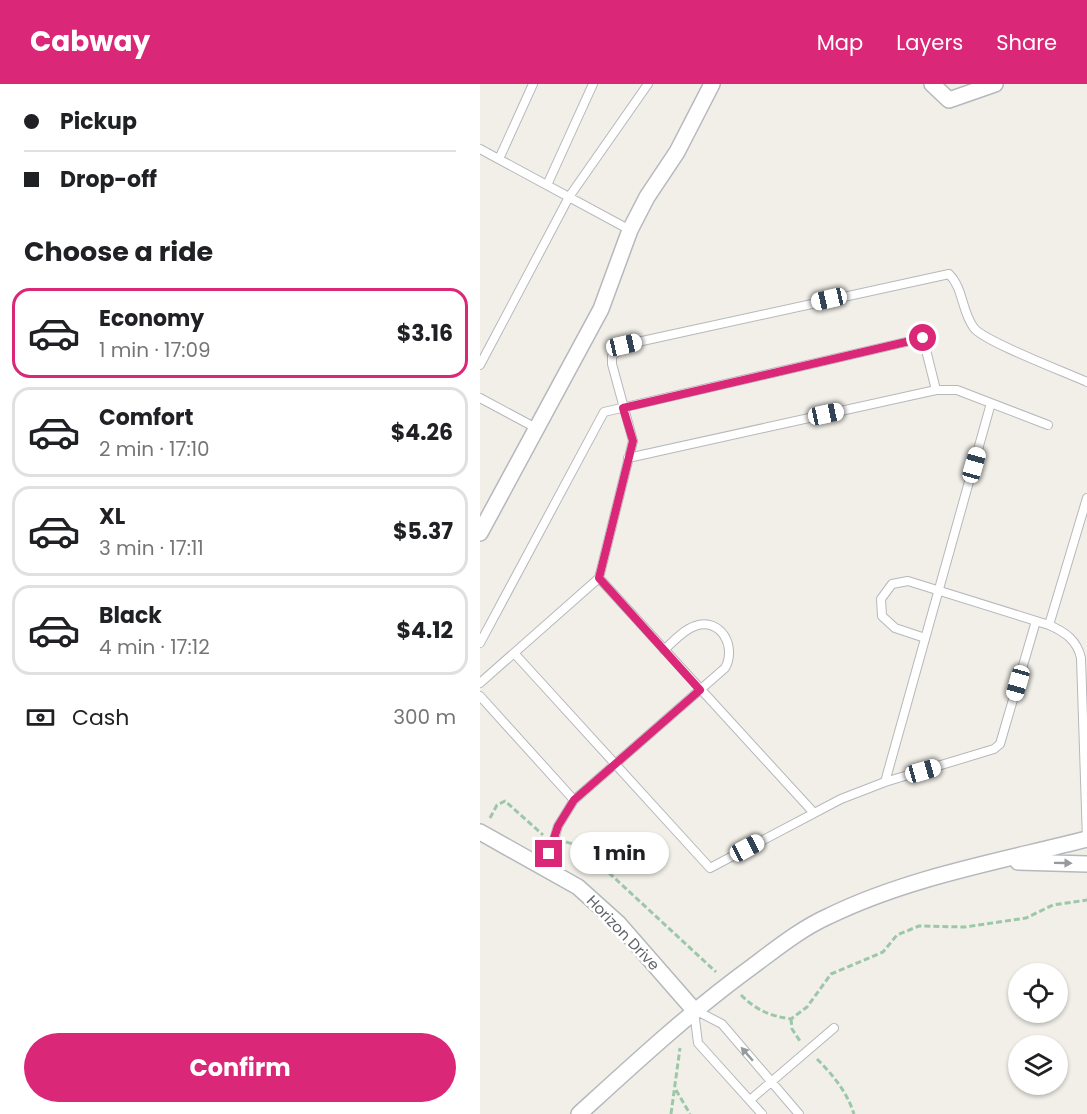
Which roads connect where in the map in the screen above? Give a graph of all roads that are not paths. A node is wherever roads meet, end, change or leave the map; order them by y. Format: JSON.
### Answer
{"nodes":[{"id":1,"x":533,"y":84,"type":"edge"},
{"id":2,"x":593,"y":84,"type":"edge"},
{"id":3,"x":648,"y":84,"type":"edge"},
{"id":4,"x":712,"y":84,"type":"edge"},
{"id":5,"x":932,"y":84,"type":"edge"},
{"id":6,"x":995,"y":84,"type":"edge"},
{"id":7,"x":480,"y":149,"type":"edge"},
{"id":8,"x":499,"y":159,"type":"junction"},
{"id":9,"x":547,"y":185,"type":"junction"},
{"id":10,"x":569,"y":197,"type":"junction"},
{"id":11,"x":630,"y":230,"type":"junction"},
{"id":12,"x":480,"y":365,"type":"edge"},
{"id":13,"x":1087,"y":382,"type":"edge"},
{"id":14,"x":936,"y":390,"type":"junction"},
{"id":15,"x":480,"y":398,"type":"edge"},
{"id":16,"x":991,"y":403,"type":"junction"},
{"id":17,"x":623,"y":408,"type":"junction"},
{"id":18,"x":1048,"y":425,"type":"dead end"},
{"id":19,"x":536,"y":428,"type":"junction"},
{"id":20,"x":628,"y":458,"type":"junction"},
{"id":21,"x":1087,"y":498,"type":"edge"},
{"id":22,"x":480,"y":533,"type":"edge"},
{"id":23,"x":599,"y":578,"type":"junction"},
{"id":24,"x":939,"y":590,"type":"junction"},
{"id":25,"x":1036,"y":621,"type":"junction"},
{"id":26,"x":1049,"y":625,"type":"junction"},
{"id":27,"x":925,"y":638,"type":"junction"},
{"id":28,"x":480,"y":643,"type":"edge"},
{"id":29,"x":664,"y":651,"type":"junction"},
{"id":30,"x":1083,"y":651,"type":"edge"},
{"id":31,"x":514,"y":653,"type":"junction"},
{"id":32,"x":480,"y":683,"type":"edge"},
{"id":33,"x":700,"y":690,"type":"junction"},
{"id":34,"x":480,"y":696,"type":"edge"},
{"id":35,"x":615,"y":764,"type":"junction"},
{"id":36,"x":885,"y":782,"type":"junction"},
{"id":37,"x":574,"y":800,"type":"junction"},
{"id":38,"x":814,"y":813,"type":"junction"},
{"id":39,"x":481,"y":833,"type":"edge"},
{"id":40,"x":1087,"y":840,"type":"edge"},
{"id":41,"x":997,"y":862,"type":"junction"},
{"id":42,"x":1087,"y":864,"type":"edge"},
{"id":43,"x":546,"y":867,"type":"junction"},
{"id":44,"x":694,"y":1010,"type":"junction"},
{"id":45,"x":834,"y":1028,"type":"dead end"},
{"id":46,"x":771,"y":1081,"type":"junction"},
{"id":47,"x":750,"y":1100,"type":"junction"},
{"id":48,"x":579,"y":1114,"type":"edge"},
{"id":49,"x":762,"y":1114,"type":"edge"},
{"id":50,"x":799,"y":1114,"type":"edge"}],
"edges":[{"from":1,"to":8,"type":"lane"},
{"from":2,"to":9,"type":"lane"},
{"from":3,"to":10,"type":"lane"},
{"from":4,"to":11,"type":"street"},
{"from":5,"to":6,"type":"street"},
{"from":7,"to":8,"type":"lane"},
{"from":8,"to":9,"type":"lane"},
{"from":9,"to":10,"type":"lane"},
{"from":10,"to":11,"type":"lane"},
{"from":10,"to":12,"type":"lane"},
{"from":11,"to":19,"type":"street"},
{"from":13,"to":17,"type":"lane"},
{"from":14,"to":16,"type":"lane"},
{"from":14,"to":17,"type":"lane"},
{"from":14,"to":20,"type":"lane"},
{"from":15,"to":19,"type":"lane"},
{"from":16,"to":18,"type":"lane"},
{"from":16,"to":24,"type":"lane"},
{"from":17,"to":20,"type":"lane"},
{"from":17,"to":28,"type":"lane"},
{"from":19,"to":22,"type":"street"},
{"from":20,"to":23,"type":"lane"},
{"from":21,"to":26,"type":"lane"},
{"from":23,"to":29,"type":"lane"},
{"from":23,"to":31,"type":"lane"},
{"from":24,"to":25,"type":"lane"},
{"from":24,"to":27,"type":"lane"},
{"from":24,"to":27,"type":"lane"},
{"from":25,"to":26,"type":"lane"},
{"from":25,"to":36,"type":"lane"},
{"from":26,"to":30,"type":"lane"},
{"from":27,"to":36,"type":"lane"},
{"from":29,"to":33,"type":"lane"},
{"from":29,"to":33,"type":"lane"},
{"from":30,"to":40,"type":"lane"},
{"from":31,"to":32,"type":"lane"},
{"from":31,"to":35,"type":"lane"},
{"from":33,"to":35,"type":"lane"},
{"from":33,"to":38,"type":"lane"},
{"from":34,"to":37,"type":"lane"},
{"from":35,"to":37,"type":"lane"},
{"from":35,"to":38,"type":"lane"},
{"from":36,"to":38,"type":"lane"},
{"from":37,"to":43,"type":"lane"},
{"from":39,"to":43,"type":"street","name":"Horizon Drive"},
{"from":40,"to":41,"type":"street"},
{"from":41,"to":42,"type":"street","one_way":true},
{"from":41,"to":44,"type":"street"},
{"from":43,"to":44,"type":"street","name":"Horizon Drive"},
{"from":46,"to":44,"type":"lane","one_way":true},
{"from":44,"to":47,"type":"lane"},
{"from":44,"to":48,"type":"street"},
{"from":45,"to":46,"type":"lane"},
{"from":46,"to":47,"type":"lane"},
{"from":46,"to":50,"type":"lane"},
{"from":47,"to":49,"type":"lane"}]}
